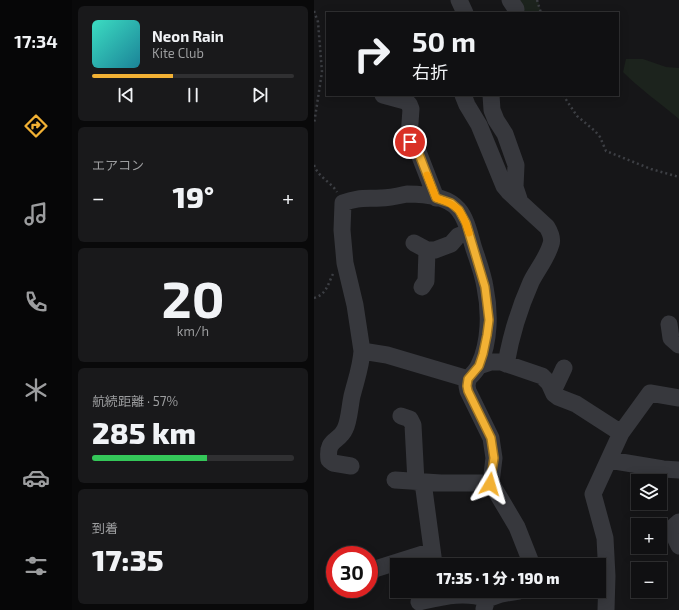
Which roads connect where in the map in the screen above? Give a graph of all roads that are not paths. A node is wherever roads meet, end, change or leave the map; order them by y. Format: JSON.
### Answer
{"nodes":[{"id":1,"x":459,"y":0,"type":"edge"},
{"id":2,"x":510,"y":0,"type":"edge"},
{"id":3,"x":465,"y":12,"type":"edge"},
{"id":4,"x":515,"y":12,"type":"edge"},
{"id":5,"x":387,"y":96,"type":"edge"},
{"id":6,"x":463,"y":96,"type":"edge"},
{"id":7,"x":491,"y":96,"type":"edge"},
{"id":8,"x":436,"y":198,"type":"junction"},
{"id":9,"x":520,"y":202,"type":"junction"},
{"id":10,"x":469,"y":232,"type":"junction"},
{"id":11,"x":422,"y":287,"type":"dead end"},
{"id":12,"x":669,"y":324,"type":"dead end"},
{"id":13,"x":679,"y":345,"type":"edge"},
{"id":14,"x":362,"y":350,"type":"junction"},
{"id":15,"x":506,"y":364,"type":"junction"},
{"id":16,"x":479,"y":366,"type":"junction"},
{"id":17,"x":564,"y":368,"type":"dead end"},
{"id":18,"x":468,"y":379,"type":"junction"},
{"id":19,"x":552,"y":389,"type":"junction"},
{"id":20,"x":679,"y":398,"type":"edge"},
{"id":21,"x":401,"y":416,"type":"dead end"},
{"id":22,"x":621,"y":433,"type":"junction"},
{"id":23,"x":609,"y":460,"type":"junction"},
{"id":24,"x":351,"y":466,"type":"dead end"},
{"id":25,"x":679,"y":470,"type":"edge"},
{"id":26,"x":394,"y":480,"type":"dead end"},
{"id":27,"x":419,"y":482,"type":"junction"},
{"id":28,"x":490,"y":484,"type":"junction"},
{"id":29,"x":679,"y":522,"type":"edge"},
{"id":30,"x":679,"y":546,"type":"edge"},
{"id":31,"x":529,"y":558,"type":"edge"},
{"id":32,"x":604,"y":558,"type":"edge"},
{"id":33,"x":378,"y":567,"type":"edge"},
{"id":34,"x":495,"y":598,"type":"edge"},
{"id":35,"x":605,"y":598,"type":"edge"},
{"id":36,"x":419,"y":602,"type":"dead end"},
{"id":37,"x":485,"y":604,"type":"edge"},
{"id":38,"x":606,"y":610,"type":"edge"}],
"edges":[{"from":1,"to":3,"type":"street"},
{"from":2,"to":4,"type":"street"},
{"from":5,"to":8,"type":"street"},
{"from":6,"to":9,"type":"street"},
{"from":7,"to":9,"type":"street"},
{"from":8,"to":10,"type":"street"},
{"from":8,"to":14,"type":"street"},
{"from":9,"to":15,"type":"street"},
{"from":10,"to":11,"type":"street"},
{"from":10,"to":16,"type":"street"},
{"from":12,"to":13,"type":"street"},
{"from":14,"to":18,"type":"street"},
{"from":14,"to":24,"type":"street"},
{"from":15,"to":16,"type":"street"},
{"from":15,"to":19,"type":"street"},
{"from":16,"to":18,"type":"street"},
{"from":17,"to":19,"type":"street"},
{"from":18,"to":28,"type":"street"},
{"from":19,"to":22,"type":"street"},
{"from":20,"to":22,"type":"street"},
{"from":21,"to":27,"type":"street"},
{"from":22,"to":23,"type":"street"},
{"from":23,"to":25,"type":"street"},
{"from":23,"to":32,"type":"street"},
{"from":26,"to":27,"type":"street"},
{"from":27,"to":28,"type":"street"},
{"from":27,"to":33,"type":"street"},
{"from":28,"to":31,"type":"street"},
{"from":29,"to":30,"type":"street"},
{"from":34,"to":37,"type":"street"},
{"from":35,"to":38,"type":"street"},
{"from":36,"to":37,"type":"street"}]}
